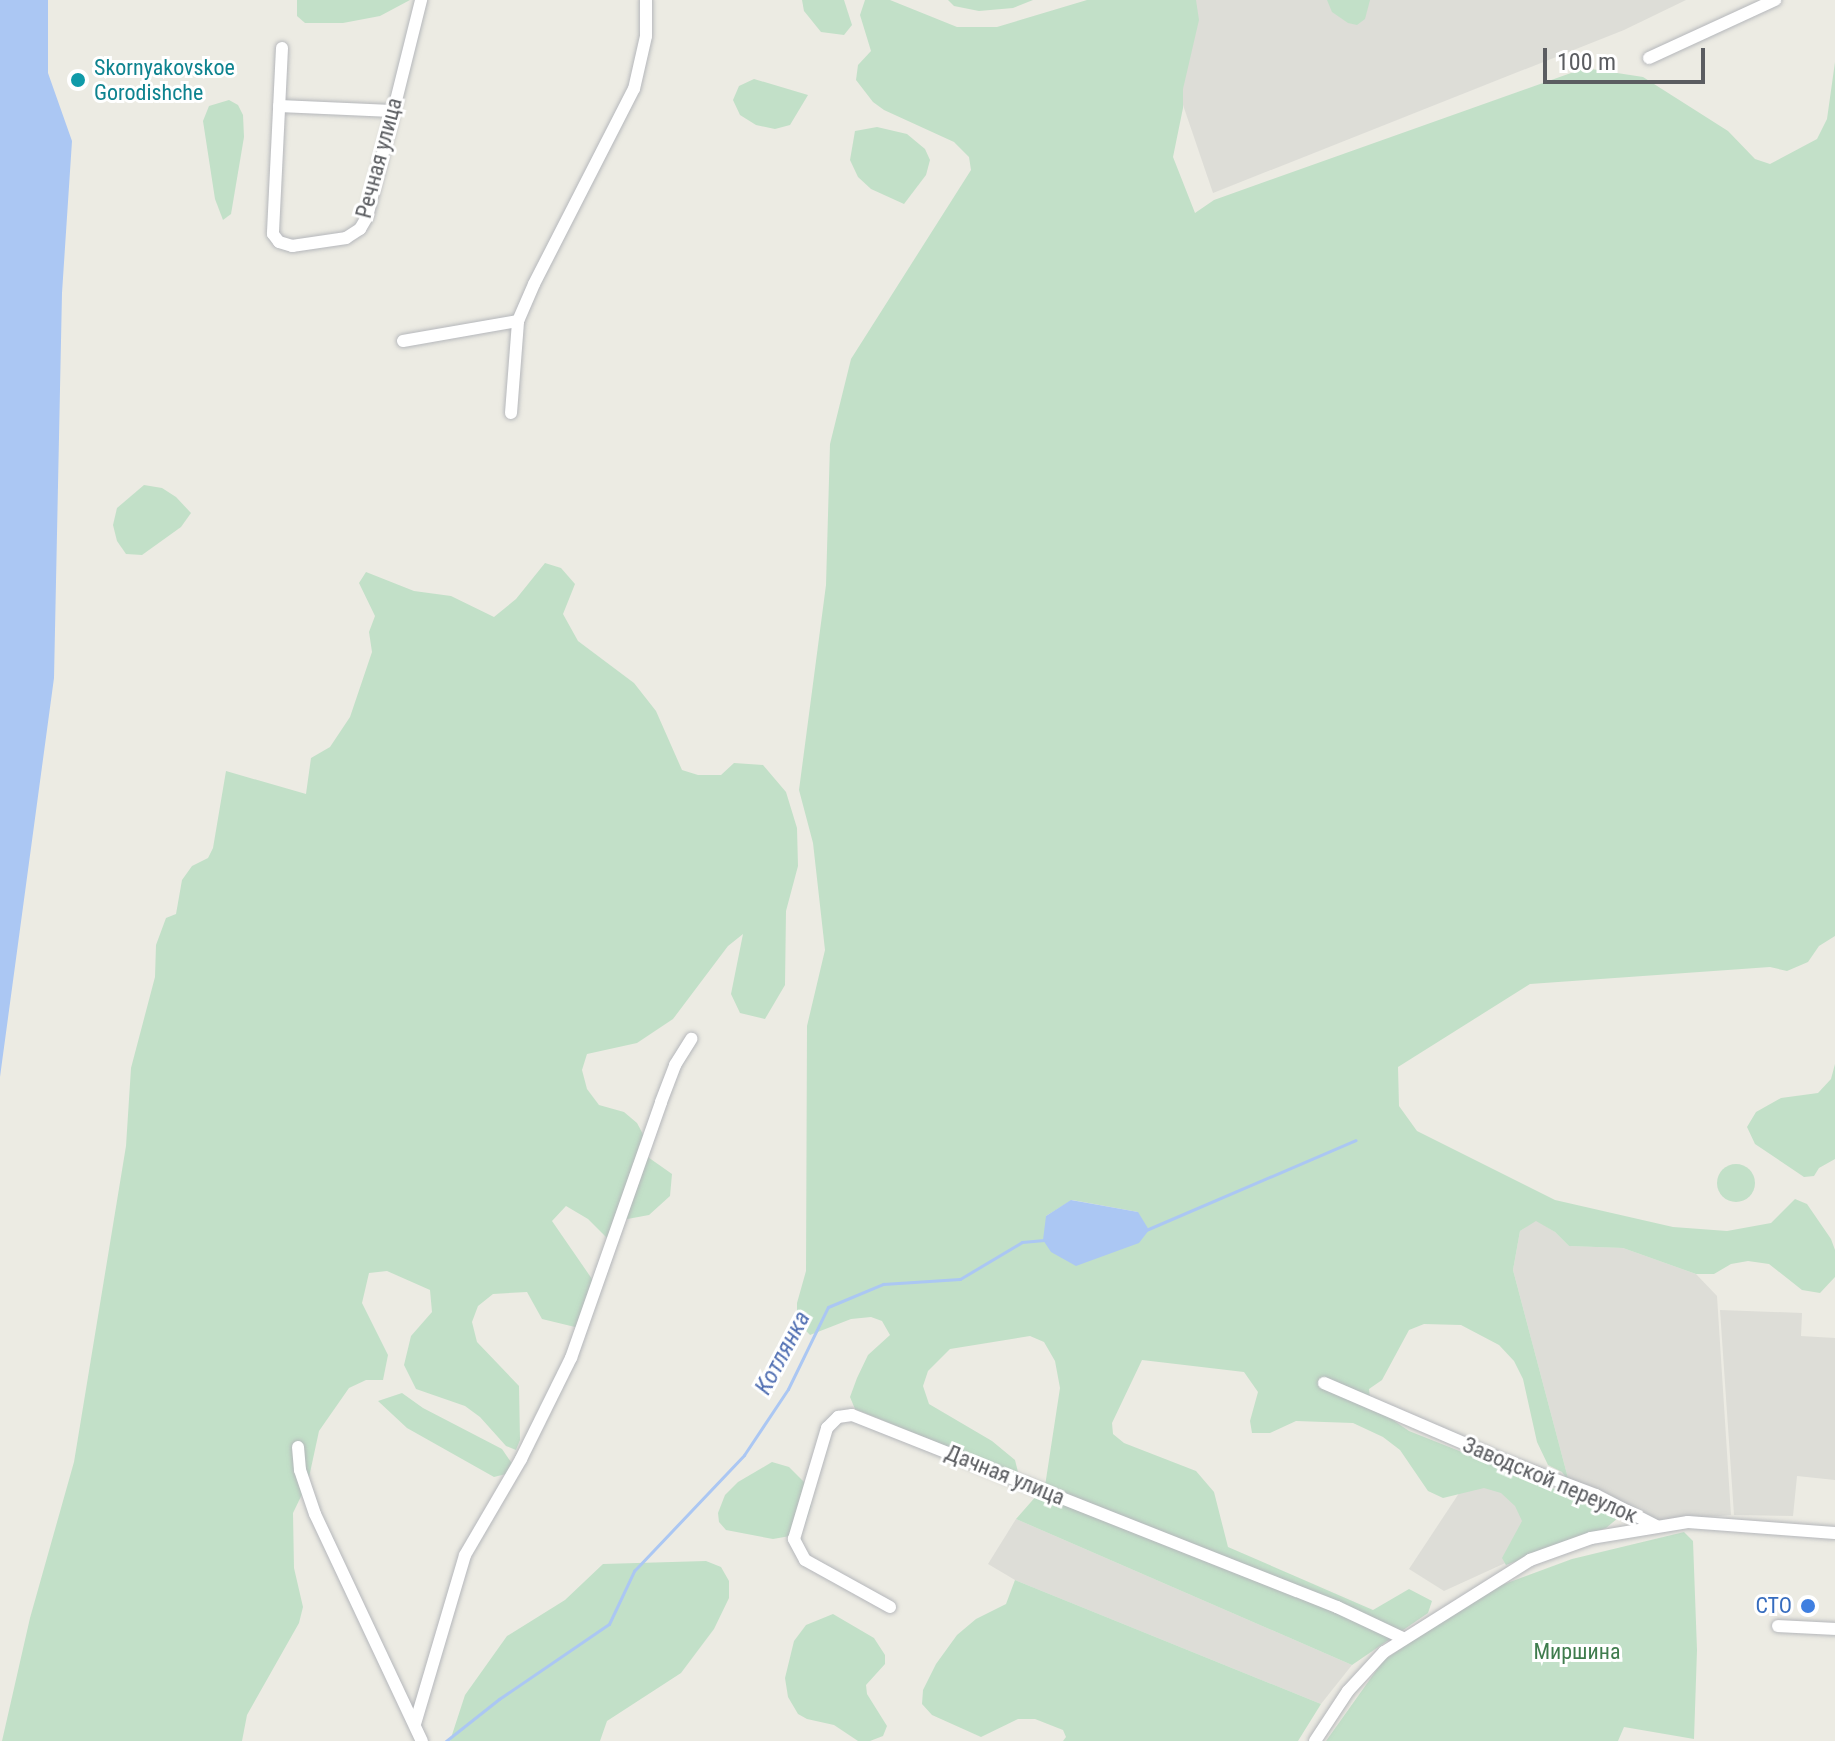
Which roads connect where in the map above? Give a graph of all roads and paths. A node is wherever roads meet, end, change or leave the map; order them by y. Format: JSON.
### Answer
{"nodes":[{"id":1,"x":421,"y":0,"type":"edge"},
{"id":2,"x":646,"y":0,"type":"edge"},
{"id":3,"x":1775,"y":0,"type":"edge"},
{"id":4,"x":282,"y":48,"type":"dead end"},
{"id":5,"x":1649,"y":58,"type":"dead end"},
{"id":6,"x":279,"y":106,"type":"junction"},
{"id":7,"x":392,"y":111,"type":"junction"},
{"id":8,"x":518,"y":321,"type":"junction"},
{"id":9,"x":403,"y":341,"type":"dead end"},
{"id":10,"x":511,"y":413,"type":"dead end"},
{"id":11,"x":691,"y":1039,"type":"dead end"},
{"id":12,"x":1324,"y":1383,"type":"dead end"},
{"id":13,"x":298,"y":1447,"type":"dead end"},
{"id":14,"x":1656,"y":1526,"type":"junction"},
{"id":15,"x":1835,"y":1533,"type":"edge"},
{"id":16,"x":890,"y":1607,"type":"dead end"},
{"id":17,"x":1778,"y":1626,"type":"dead end"},
{"id":18,"x":1835,"y":1629,"type":"edge"},
{"id":19,"x":1403,"y":1638,"type":"junction"},
{"id":20,"x":415,"y":1724,"type":"junction"},
{"id":21,"x":422,"y":1741,"type":"edge"},
{"id":22,"x":1315,"y":1741,"type":"edge"}],
"edges":[{"from":1,"to":7,"type":"street","name":"Речная улица"},
{"from":2,"to":8,"type":"street"},
{"from":3,"to":5,"type":"street"},
{"from":4,"to":6,"type":"street","name":"Речная улица"},
{"from":6,"to":7,"type":"street"},
{"from":6,"to":7,"type":"street","name":"Речная улица"},
{"from":8,"to":9,"type":"street"},
{"from":8,"to":10,"type":"street"},
{"from":11,"to":20,"type":"street"},
{"from":12,"to":14,"type":"street","name":"Заводской переулок"},
{"from":13,"to":20,"type":"street"},
{"from":14,"to":15,"type":"street","name":"Заводской переулок"},
{"from":14,"to":19,"type":"street"},
{"from":16,"to":19,"type":"street","name":"Дачная улица"},
{"from":17,"to":18,"type":"street"},
{"from":19,"to":22,"type":"street"},
{"from":20,"to":21,"type":"street"}]}
